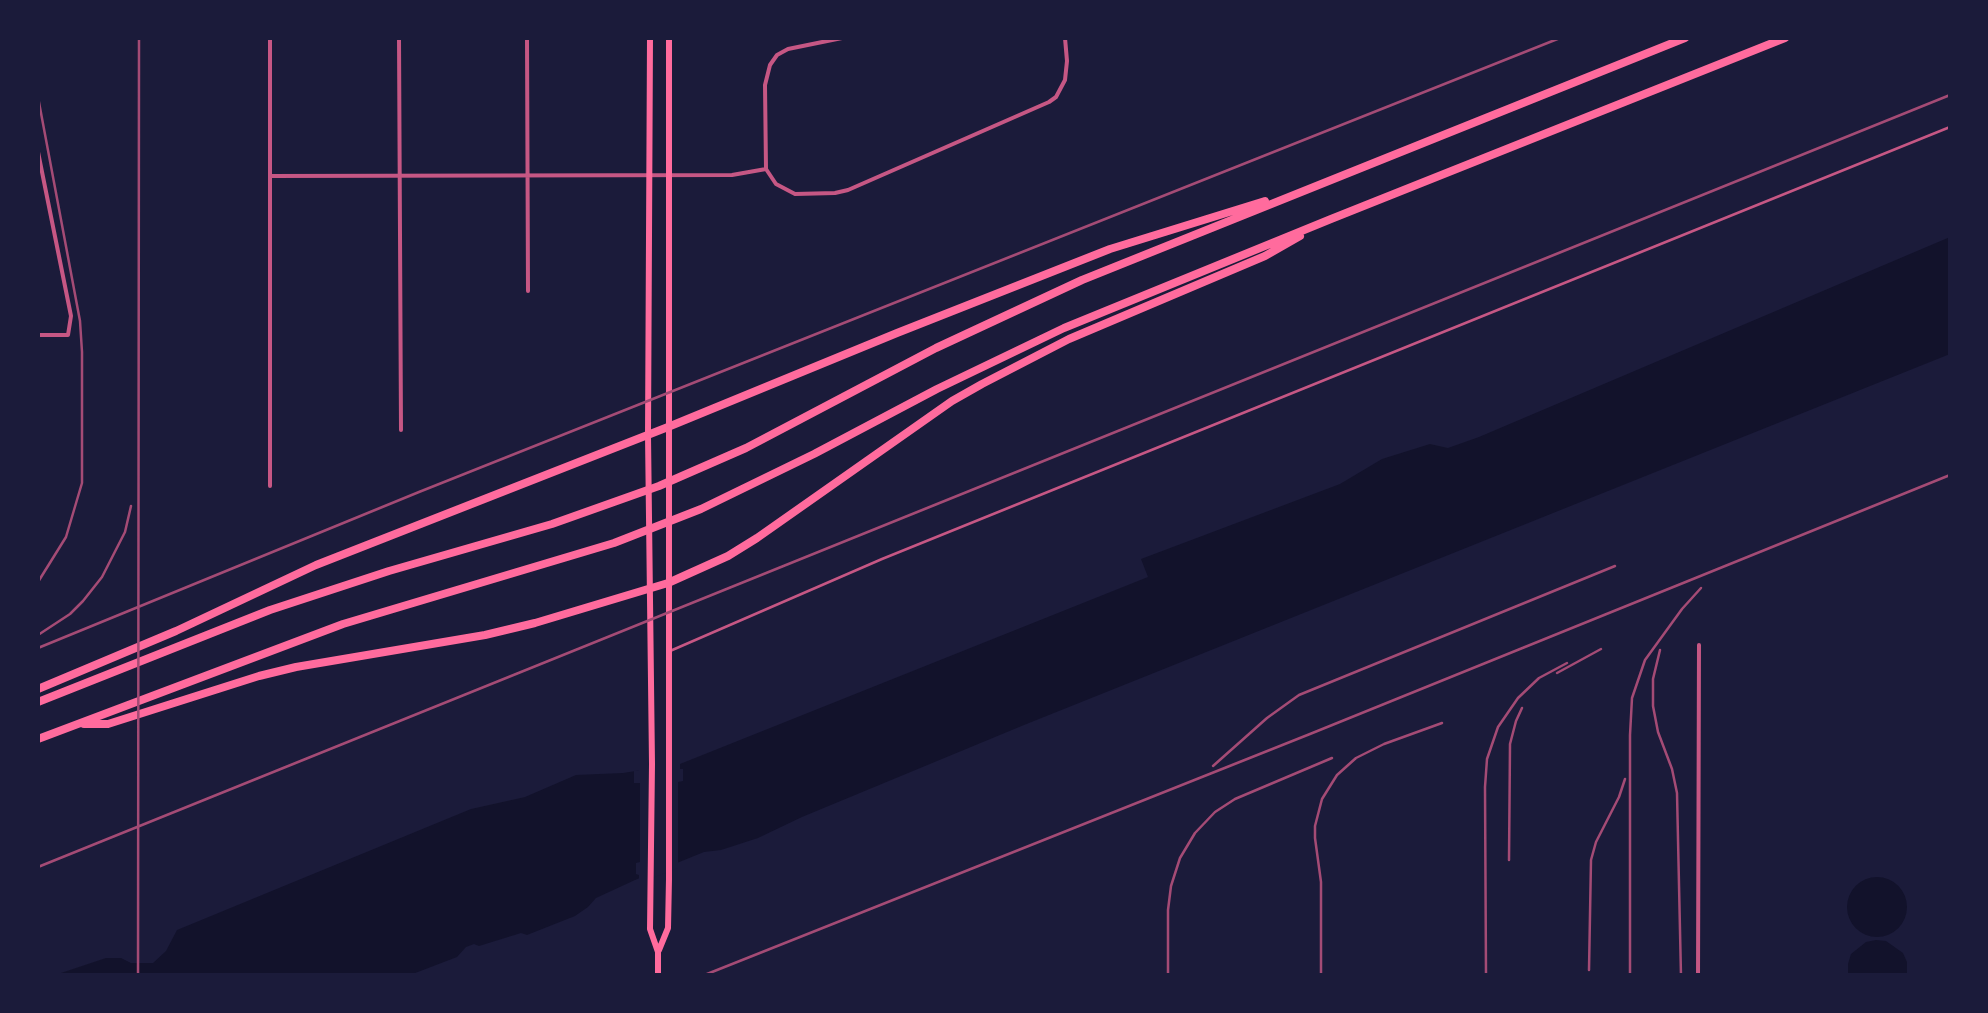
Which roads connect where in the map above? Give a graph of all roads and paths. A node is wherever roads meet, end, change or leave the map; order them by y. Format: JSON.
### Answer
{"nodes":[{"id":1,"x":270,"y":38,"type":"edge"},
{"id":2,"x":399,"y":38,"type":"edge"},
{"id":3,"x":526,"y":38,"type":"edge"},
{"id":4,"x":650,"y":38,"type":"edge"},
{"id":5,"x":669,"y":38,"type":"edge"},
{"id":6,"x":842,"y":38,"type":"edge"},
{"id":7,"x":1065,"y":38,"type":"edge"},
{"id":8,"x":1685,"y":38,"type":"edge"},
{"id":9,"x":1785,"y":38,"type":"edge"},
{"id":10,"x":1950,"y":127,"type":"edge"},
{"id":11,"x":38,"y":152,"type":"edge"},
{"id":12,"x":766,"y":170,"type":"junction"},
{"id":13,"x":400,"y":174,"type":"junction"},
{"id":14,"x":526,"y":174,"type":"junction"},
{"id":15,"x":651,"y":174,"type":"junction"},
{"id":16,"x":670,"y":174,"type":"junction"},
{"id":17,"x":270,"y":176,"type":"junction"},
{"id":18,"x":1307,"y":188,"type":"junction"},
{"id":19,"x":1331,"y":219,"type":"junction"},
{"id":20,"x":528,"y":291,"type":"dead end"},
{"id":21,"x":38,"y":336,"type":"edge"},
{"id":22,"x":668,"y":427,"type":"junction"},
{"id":23,"x":402,"y":430,"type":"dead end"},
{"id":24,"x":648,"y":435,"type":"junction"},
{"id":25,"x":270,"y":486,"type":"dead end"},
{"id":26,"x":668,"y":583,"type":"junction"},
{"id":27,"x":648,"y":588,"type":"junction"},
{"id":28,"x":1699,"y":645,"type":"dead end"},
{"id":29,"x":669,"y":652,"type":"junction"},
{"id":30,"x":38,"y":689,"type":"edge"},
{"id":31,"x":38,"y":702,"type":"edge"},
{"id":32,"x":74,"y":724,"type":"junction"},
{"id":33,"x":38,"y":739,"type":"edge"},
{"id":34,"x":658,"y":952,"type":"junction"},
{"id":35,"x":658,"y":976,"type":"edge"},
{"id":36,"x":1698,"y":976,"type":"edge"}],
"edges":[{"from":1,"to":17,"type":"street"},
{"from":2,"to":13,"type":"street"},
{"from":3,"to":14,"type":"street"},
{"from":4,"to":15,"type":"main road"},
{"from":5,"to":16,"type":"main road"},
{"from":6,"to":12,"type":"street"},
{"from":7,"to":12,"type":"street"},
{"from":8,"to":18,"type":"highway"},
{"from":9,"to":19,"type":"highway"},
{"from":10,"to":29,"type":"lane"},
{"from":11,"to":21,"type":"street"},
{"from":12,"to":16,"type":"street"},
{"from":13,"to":14,"type":"street"},
{"from":13,"to":17,"type":"street"},
{"from":13,"to":23,"type":"street"},
{"from":14,"to":15,"type":"street"},
{"from":14,"to":20,"type":"street"},
{"from":15,"to":16,"type":"street"},
{"from":15,"to":24,"type":"main road"},
{"from":16,"to":22,"type":"main road"},
{"from":17,"to":25,"type":"street"},
{"from":18,"to":22,"type":"highway"},
{"from":18,"to":31,"type":"highway"},
{"from":19,"to":26,"type":"highway"},
{"from":19,"to":32,"type":"highway"},
{"from":22,"to":24,"type":"highway"},
{"from":22,"to":26,"type":"main road"},
{"from":24,"to":27,"type":"main road"},
{"from":24,"to":30,"type":"highway"},
{"from":26,"to":27,"type":"highway"},
{"from":26,"to":29,"type":"main road"},
{"from":27,"to":32,"type":"highway"},
{"from":27,"to":34,"type":"main road"},
{"from":28,"to":36,"type":"street"},
{"from":29,"to":34,"type":"main road"},
{"from":32,"to":33,"type":"highway"},
{"from":34,"to":35,"type":"main road"}]}
